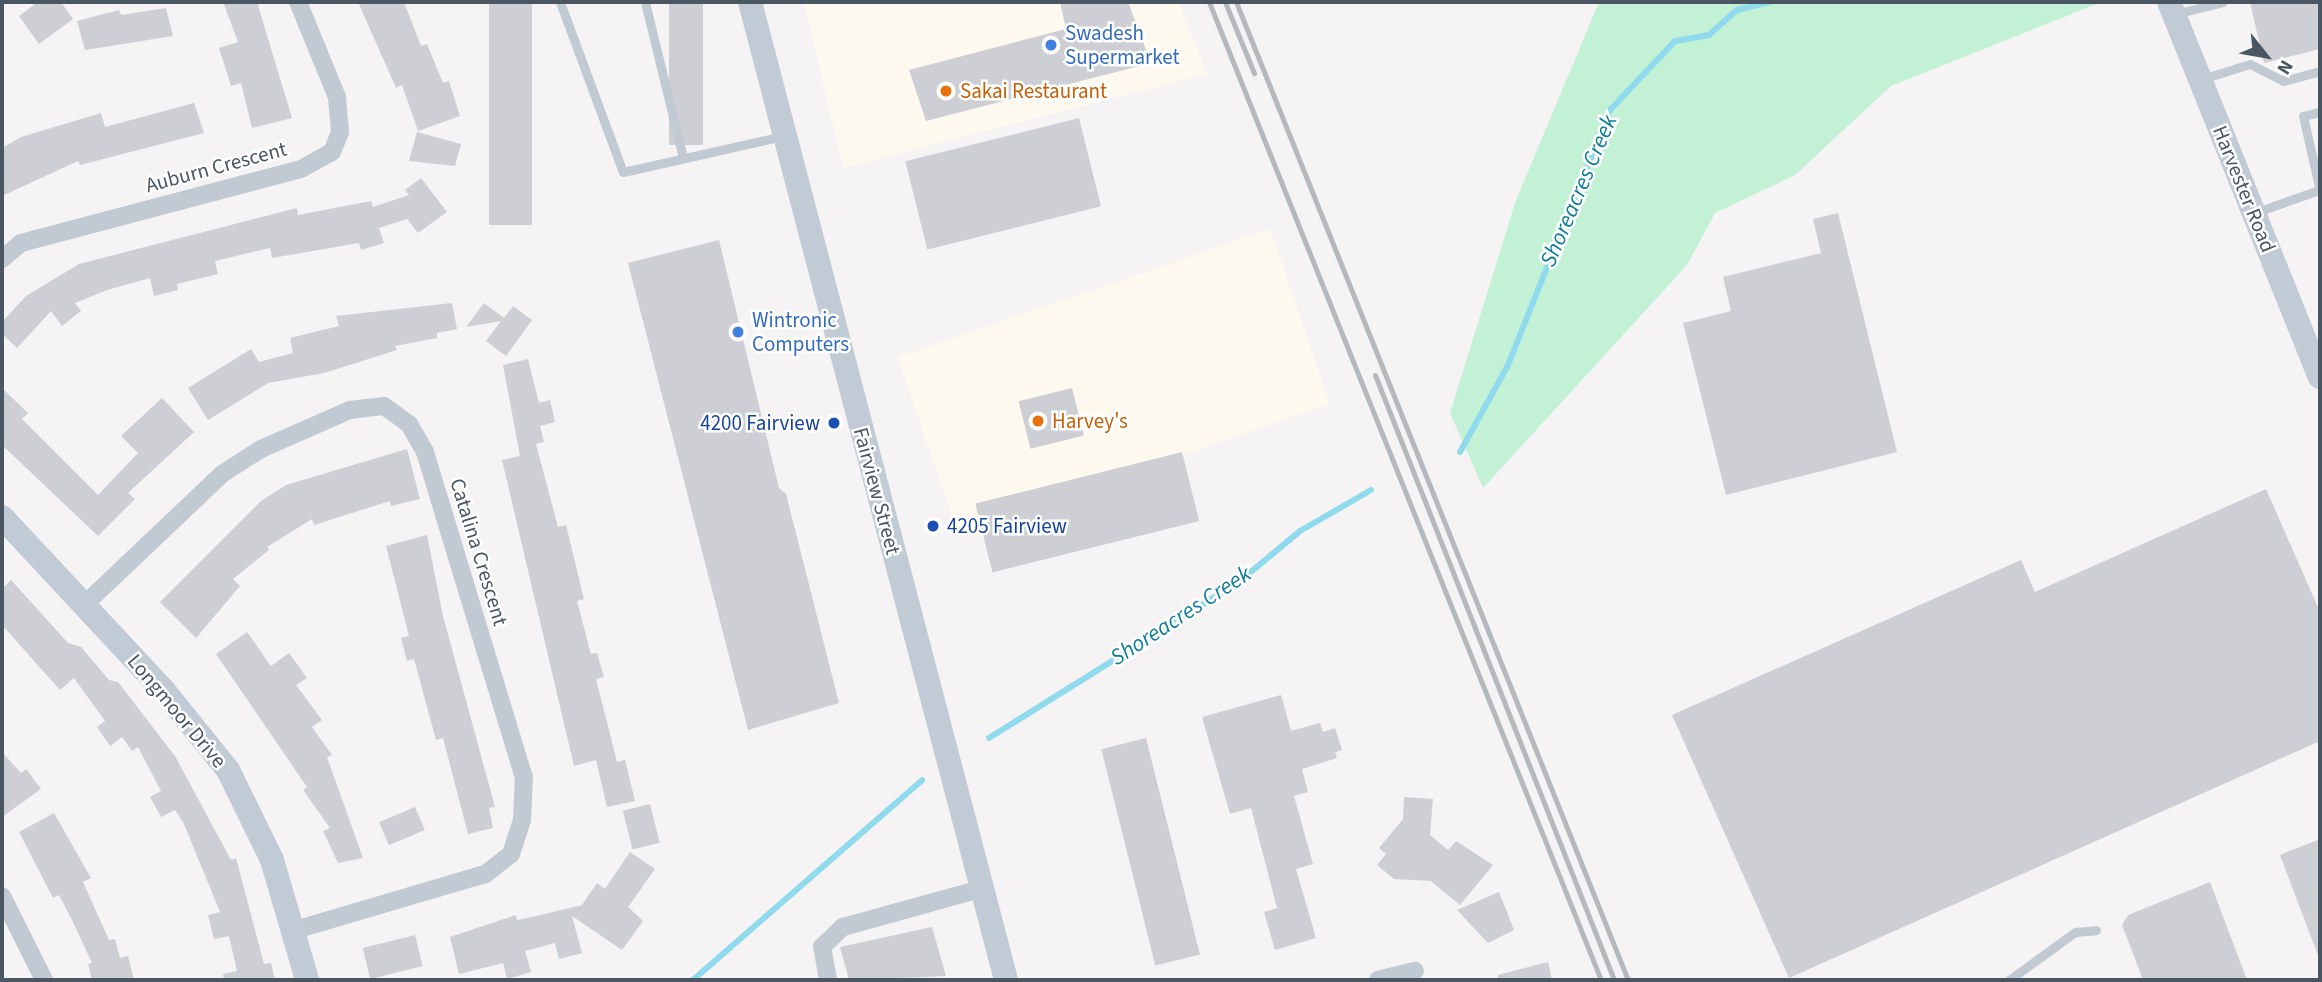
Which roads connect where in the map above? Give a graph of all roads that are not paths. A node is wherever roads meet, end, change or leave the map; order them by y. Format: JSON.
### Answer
{"nodes":[{"id":1,"x":298,"y":2,"type":"edge"},
{"id":2,"x":560,"y":2,"type":"edge"},
{"id":3,"x":645,"y":2,"type":"edge"},
{"id":4,"x":750,"y":2,"type":"edge"},
{"id":5,"x":2223,"y":2,"type":"edge"},
{"id":6,"x":2172,"y":8,"type":"edge"},
{"id":7,"x":2320,"y":71,"type":"edge"},
{"id":8,"x":2200,"y":80,"type":"junction"},
{"id":9,"x":2320,"y":112,"type":"edge"},
{"id":10,"x":785,"y":135,"type":"junction"},
{"id":11,"x":683,"y":158,"type":"junction"},
{"id":12,"x":2319,"y":190,"type":"edge"},
{"id":13,"x":2254,"y":213,"type":"junction"},
{"id":14,"x":2,"y":260,"type":"edge"},
{"id":15,"x":2320,"y":377,"type":"edge"},
{"id":16,"x":2,"y":517,"type":"edge"},
{"id":17,"x":84,"y":605,"type":"junction"},
{"id":18,"x":980,"y":888,"type":"junction"},
{"id":19,"x":2,"y":896,"type":"edge"},
{"id":20,"x":2096,"y":930,"type":"dead end"},
{"id":21,"x":291,"y":931,"type":"junction"},
{"id":22,"x":1415,"y":971,"type":"dead end"},
{"id":23,"x":44,"y":980,"type":"edge"},
{"id":24,"x":307,"y":980,"type":"edge"},
{"id":25,"x":828,"y":980,"type":"edge"},
{"id":26,"x":1006,"y":980,"type":"edge"},
{"id":27,"x":1378,"y":980,"type":"edge"},
{"id":28,"x":2009,"y":980,"type":"edge"}],
"edges":[{"from":1,"to":14,"type":"street","name":"Auburn Crescent"},
{"from":2,"to":11,"type":"lane"},
{"from":3,"to":11,"type":"lane"},
{"from":4,"to":10,"type":"main road","name":"Fairview Street"},
{"from":5,"to":6,"type":"lane"},
{"from":6,"to":8,"type":"main road","name":"Harvester Road"},
{"from":7,"to":8,"type":"lane"},
{"from":8,"to":13,"type":"main road","name":"Harvester Road"},
{"from":9,"to":12,"type":"lane"},
{"from":10,"to":11,"type":"lane"},
{"from":10,"to":18,"type":"main road","name":"Fairview Street"},
{"from":12,"to":13,"type":"lane"},
{"from":13,"to":15,"type":"main road","name":"Harvester Road"},
{"from":16,"to":17,"type":"main road","name":"Longmoor Drive"},
{"from":17,"to":21,"type":"main road","name":"Longmoor Drive"},
{"from":17,"to":21,"type":"street","name":"Catalina Crescent"},
{"from":18,"to":25,"type":"street"},
{"from":18,"to":26,"type":"main road","name":"Fairview Street"},
{"from":19,"to":23,"type":"street"},
{"from":20,"to":28,"type":"lane"},
{"from":21,"to":24,"type":"main road","name":"Longmoor Drive"},
{"from":22,"to":27,"type":"street"}]}
